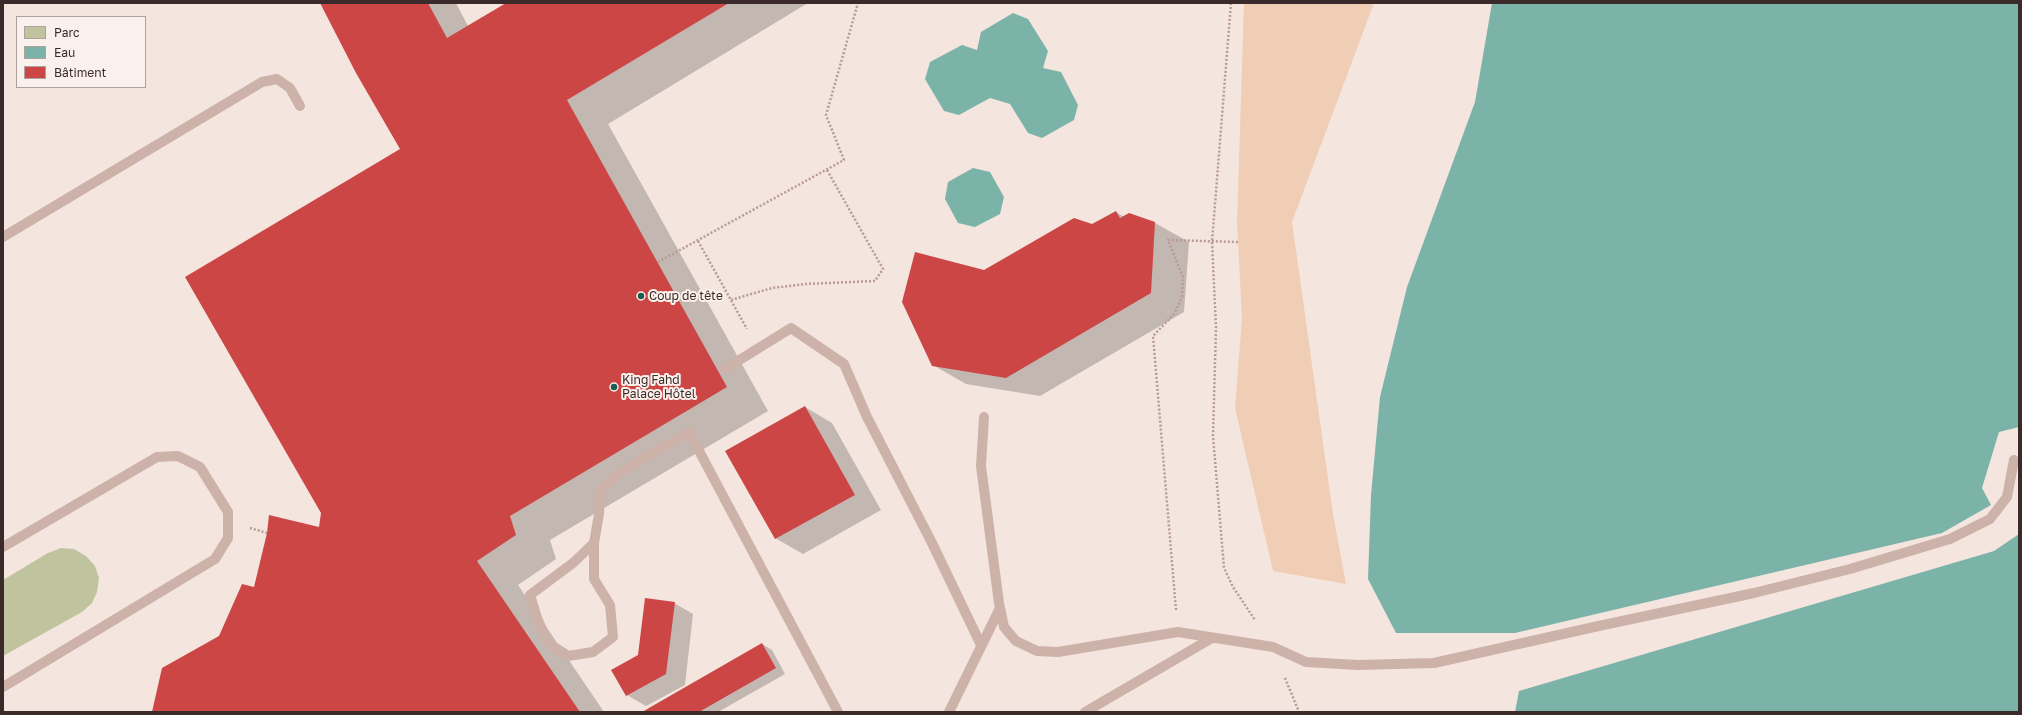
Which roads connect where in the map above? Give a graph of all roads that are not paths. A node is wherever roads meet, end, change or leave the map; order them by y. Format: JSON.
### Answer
{"nodes":[{"id":1,"x":300,"y":106,"type":"dead end"},
{"id":2,"x":3,"y":237,"type":"edge"},
{"id":3,"x":725,"y":369,"type":"dead end"},
{"id":4,"x":984,"y":417,"type":"dead end"},
{"id":5,"x":2014,"y":460,"type":"dead end"},
{"id":6,"x":594,"y":543,"type":"junction"},
{"id":7,"x":3,"y":546,"type":"edge"},
{"id":8,"x":1000,"y":608,"type":"junction"},
{"id":9,"x":1212,"y":638,"type":"junction"},
{"id":10,"x":981,"y":645,"type":"junction"},
{"id":11,"x":3,"y":687,"type":"edge"},
{"id":12,"x":838,"y":712,"type":"edge"},
{"id":13,"x":949,"y":712,"type":"edge"},
{"id":14,"x":1085,"y":712,"type":"edge"}],
"edges":[{"from":1,"to":2,"type":"lane"},
{"from":3,"to":10,"type":"lane"},
{"from":4,"to":8,"type":"lane"},
{"from":5,"to":9,"type":"lane"},
{"from":6,"to":6,"type":"lane"},
{"from":6,"to":12,"type":"lane"},
{"from":7,"to":11,"type":"lane"},
{"from":8,"to":9,"type":"lane"},
{"from":8,"to":10,"type":"lane"},
{"from":9,"to":14,"type":"lane"},
{"from":10,"to":13,"type":"lane"}]}
